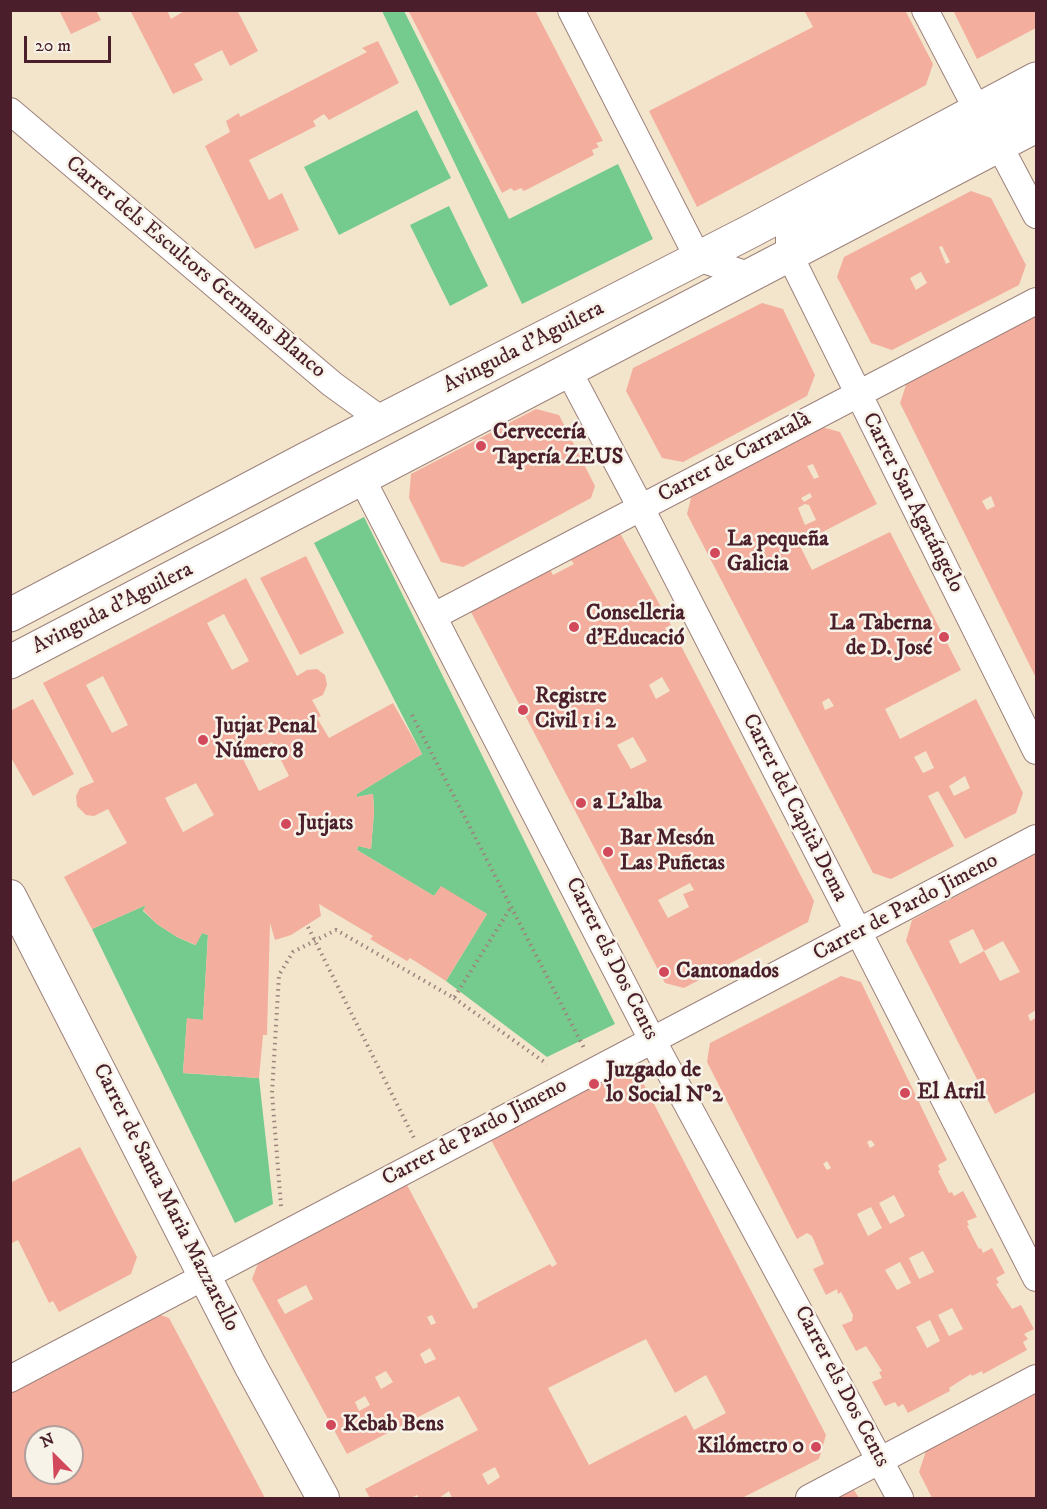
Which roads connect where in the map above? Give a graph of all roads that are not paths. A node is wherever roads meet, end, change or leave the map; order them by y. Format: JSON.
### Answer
{"nodes":[{"id":1,"x":571,"y":10,"type":"edge"},
{"id":2,"x":925,"y":10,"type":"edge"},
{"id":3,"x":1036,"y":79,"type":"edge"},
{"id":4,"x":1036,"y":93,"type":"edge"},
{"id":5,"x":10,"y":111,"type":"edge"},
{"id":6,"x":1036,"y":126,"type":"edge"},
{"id":7,"x":988,"y":128,"type":"junction"},
{"id":8,"x":1036,"y":215,"type":"edge"},
{"id":9,"x":789,"y":254,"type":"junction"},
{"id":10,"x":698,"y":258,"type":"junction"},
{"id":11,"x":748,"y":275,"type":"junction"},
{"id":12,"x":1036,"y":301,"type":"edge"},
{"id":13,"x":567,"y":370,"type":"junction"},
{"id":14,"x":858,"y":394,"type":"junction"},
{"id":15,"x":383,"y":420,"type":"junction"},
{"id":16,"x":362,"y":479,"type":"junction"},
{"id":17,"x":641,"y":508,"type":"junction"},
{"id":18,"x":10,"y":615,"type":"edge"},
{"id":19,"x":434,"y":615,"type":"junction"},
{"id":20,"x":10,"y":662,"type":"edge"},
{"id":21,"x":1036,"y":751,"type":"edge"},
{"id":22,"x":1036,"y":838,"type":"edge"},
{"id":23,"x":10,"y":896,"type":"edge"},
{"id":24,"x":858,"y":934,"type":"junction"},
{"id":25,"x":653,"y":1040,"type":"junction"},
{"id":26,"x":205,"y":1275,"type":"junction"},
{"id":27,"x":1036,"y":1278,"type":"edge"},
{"id":28,"x":1036,"y":1378,"type":"edge"},
{"id":29,"x":10,"y":1379,"type":"edge"},
{"id":30,"x":882,"y":1461,"type":"junction"},
{"id":31,"x":323,"y":1498,"type":"edge"},
{"id":32,"x":809,"y":1498,"type":"edge"},
{"id":33,"x":900,"y":1498,"type":"edge"}],
"edges":[{"from":1,"to":10,"type":"street"},
{"from":2,"to":7,"type":"street"},
{"from":3,"to":7,"type":"main road","name":"Avinguda d'Aguilera"},
{"from":4,"to":7,"type":"street","name":"Avinguda d'Aguilera"},
{"from":5,"to":15,"type":"street","name":"Carrer dels Escultors Germans Blanco"},
{"from":6,"to":7,"type":"main road","name":"Avinguda d'Aguilera"},
{"from":7,"to":8,"type":"street"},
{"from":7,"to":9,"type":"main road","name":"Avinguda d'Aguilera"},
{"from":7,"to":10,"type":"main road","name":"Avinguda d'Aguilera"},
{"from":9,"to":11,"type":"main road","name":"Avinguda d'Aguilera"},
{"from":9,"to":14,"type":"street","name":"Carrer San Agatángelo"},
{"from":10,"to":11,"type":"street"},
{"from":10,"to":15,"type":"main road","name":"Avinguda d'Aguilera"},
{"from":11,"to":13,"type":"main road","name":"Avinguda d'Aguilera"},
{"from":12,"to":14,"type":"street","name":"Carrer de Carratalà"},
{"from":13,"to":16,"type":"main road","name":"Avinguda d'Aguilera"},
{"from":13,"to":17,"type":"street","name":"Carrer del Capità Dema"},
{"from":14,"to":17,"type":"street","name":"Carrer de Carratalà"},
{"from":14,"to":21,"type":"street","name":"Carrer San Agatángelo"},
{"from":15,"to":18,"type":"main road","name":"Avinguda d'Aguilera"},
{"from":16,"to":19,"type":"street","name":"Carrer els Dos Cents"},
{"from":16,"to":20,"type":"main road","name":"Avinguda d'Aguilera"},
{"from":17,"to":19,"type":"street","name":"Carrer de Carratalà"},
{"from":17,"to":24,"type":"street","name":"Carrer del Capità Dema"},
{"from":19,"to":25,"type":"street","name":"Carrer els Dos Cents"},
{"from":22,"to":24,"type":"street","name":"Carrer de Pardo Jimeno"},
{"from":23,"to":26,"type":"street","name":"Carrer de Santa Maria Mazzarello"},
{"from":24,"to":25,"type":"street","name":"Carrer de Pardo Jimeno"},
{"from":24,"to":27,"type":"street","name":"Carrer del Capità Dema"},
{"from":25,"to":26,"type":"street","name":"Carrer de Pardo Jimeno"},
{"from":25,"to":30,"type":"street","name":"Carrer els Dos Cents"},
{"from":26,"to":29,"type":"street","name":"Carrer de Pardo Jimeno"},
{"from":26,"to":31,"type":"street","name":"Carrer de Santa Maria Mazzarello"},
{"from":28,"to":30,"type":"street"},
{"from":30,"to":32,"type":"street"},
{"from":30,"to":33,"type":"street","name":"Carrer els Dos Cents"}]}
